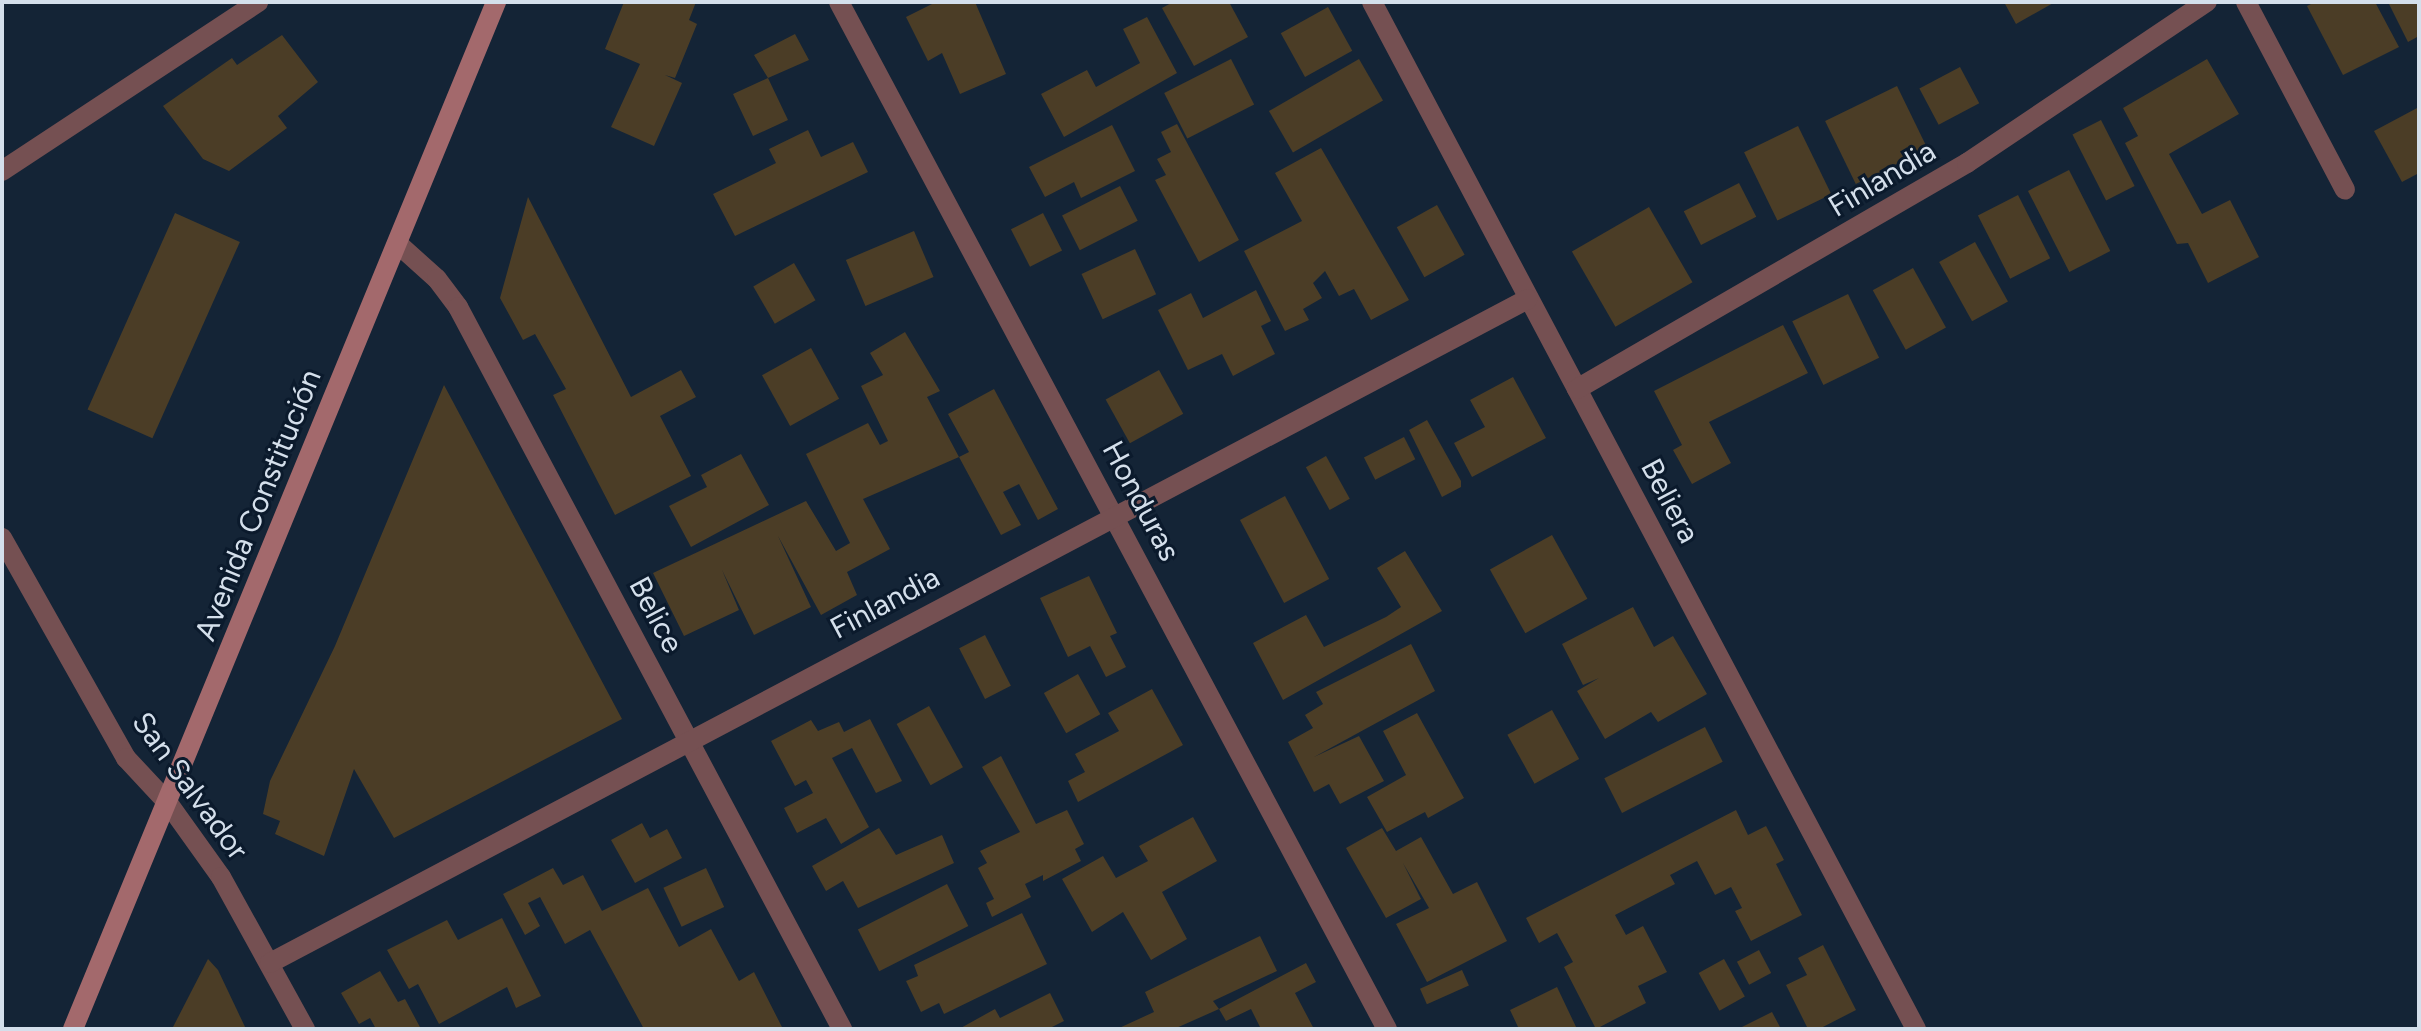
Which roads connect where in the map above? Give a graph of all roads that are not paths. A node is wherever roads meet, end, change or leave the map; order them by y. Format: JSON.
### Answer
{"nodes":[{"id":1,"x":258,"y":2,"type":"edge"},
{"id":2,"x":496,"y":2,"type":"edge"},
{"id":3,"x":839,"y":2,"type":"edge"},
{"id":4,"x":1372,"y":2,"type":"edge"},
{"id":5,"x":2207,"y":2,"type":"edge"},
{"id":6,"x":2246,"y":2,"type":"edge"},
{"id":7,"x":2,"y":171,"type":"edge"},
{"id":8,"x":2345,"y":190,"type":"dead end"},
{"id":9,"x":398,"y":244,"type":"junction"},
{"id":10,"x":1528,"y":299,"type":"junction"},
{"id":11,"x":1577,"y":389,"type":"junction"},
{"id":12,"x":1115,"y":514,"type":"junction"},
{"id":13,"x":2,"y":538,"type":"edge"},
{"id":14,"x":10,"y":572,"type":"edge"},
{"id":15,"x":689,"y":742,"type":"junction"},
{"id":16,"x":168,"y":803,"type":"junction"},
{"id":17,"x":270,"y":963,"type":"junction"},
{"id":18,"x":73,"y":1029,"type":"edge"},
{"id":19,"x":305,"y":1029,"type":"edge"},
{"id":20,"x":842,"y":1029,"type":"edge"},
{"id":21,"x":1387,"y":1029,"type":"edge"},
{"id":22,"x":1916,"y":1029,"type":"edge"}],
"edges":[{"from":1,"to":7,"type":"street"},
{"from":2,"to":9,"type":"main road","name":"Avenida Constitución"},
{"from":3,"to":12,"type":"street","name":"Honduras"},
{"from":4,"to":10,"type":"street","name":"Beliera"},
{"from":5,"to":11,"type":"street","name":"Finlandia"},
{"from":6,"to":8,"type":"street"},
{"from":9,"to":15,"type":"street","name":"Belice"},
{"from":9,"to":16,"type":"main road","name":"Avenida Constitución"},
{"from":10,"to":11,"type":"street","name":"Beliera"},
{"from":10,"to":12,"type":"street","name":"Finlandia"},
{"from":11,"to":22,"type":"street","name":"Beliera"},
{"from":12,"to":15,"type":"street","name":"Finlandia"},
{"from":12,"to":21,"type":"street","name":"Honduras"},
{"from":13,"to":14,"type":"street","name":"San Salvador"},
{"from":14,"to":16,"type":"street","name":"San Salvador"},
{"from":15,"to":17,"type":"street","name":"Finlandia"},
{"from":15,"to":20,"type":"street","name":"Belice"},
{"from":16,"to":17,"type":"street","name":"San Salvador"},
{"from":16,"to":18,"type":"main road","name":"Avenida Constitución"},
{"from":17,"to":19,"type":"street","name":"San Salvador"}]}
